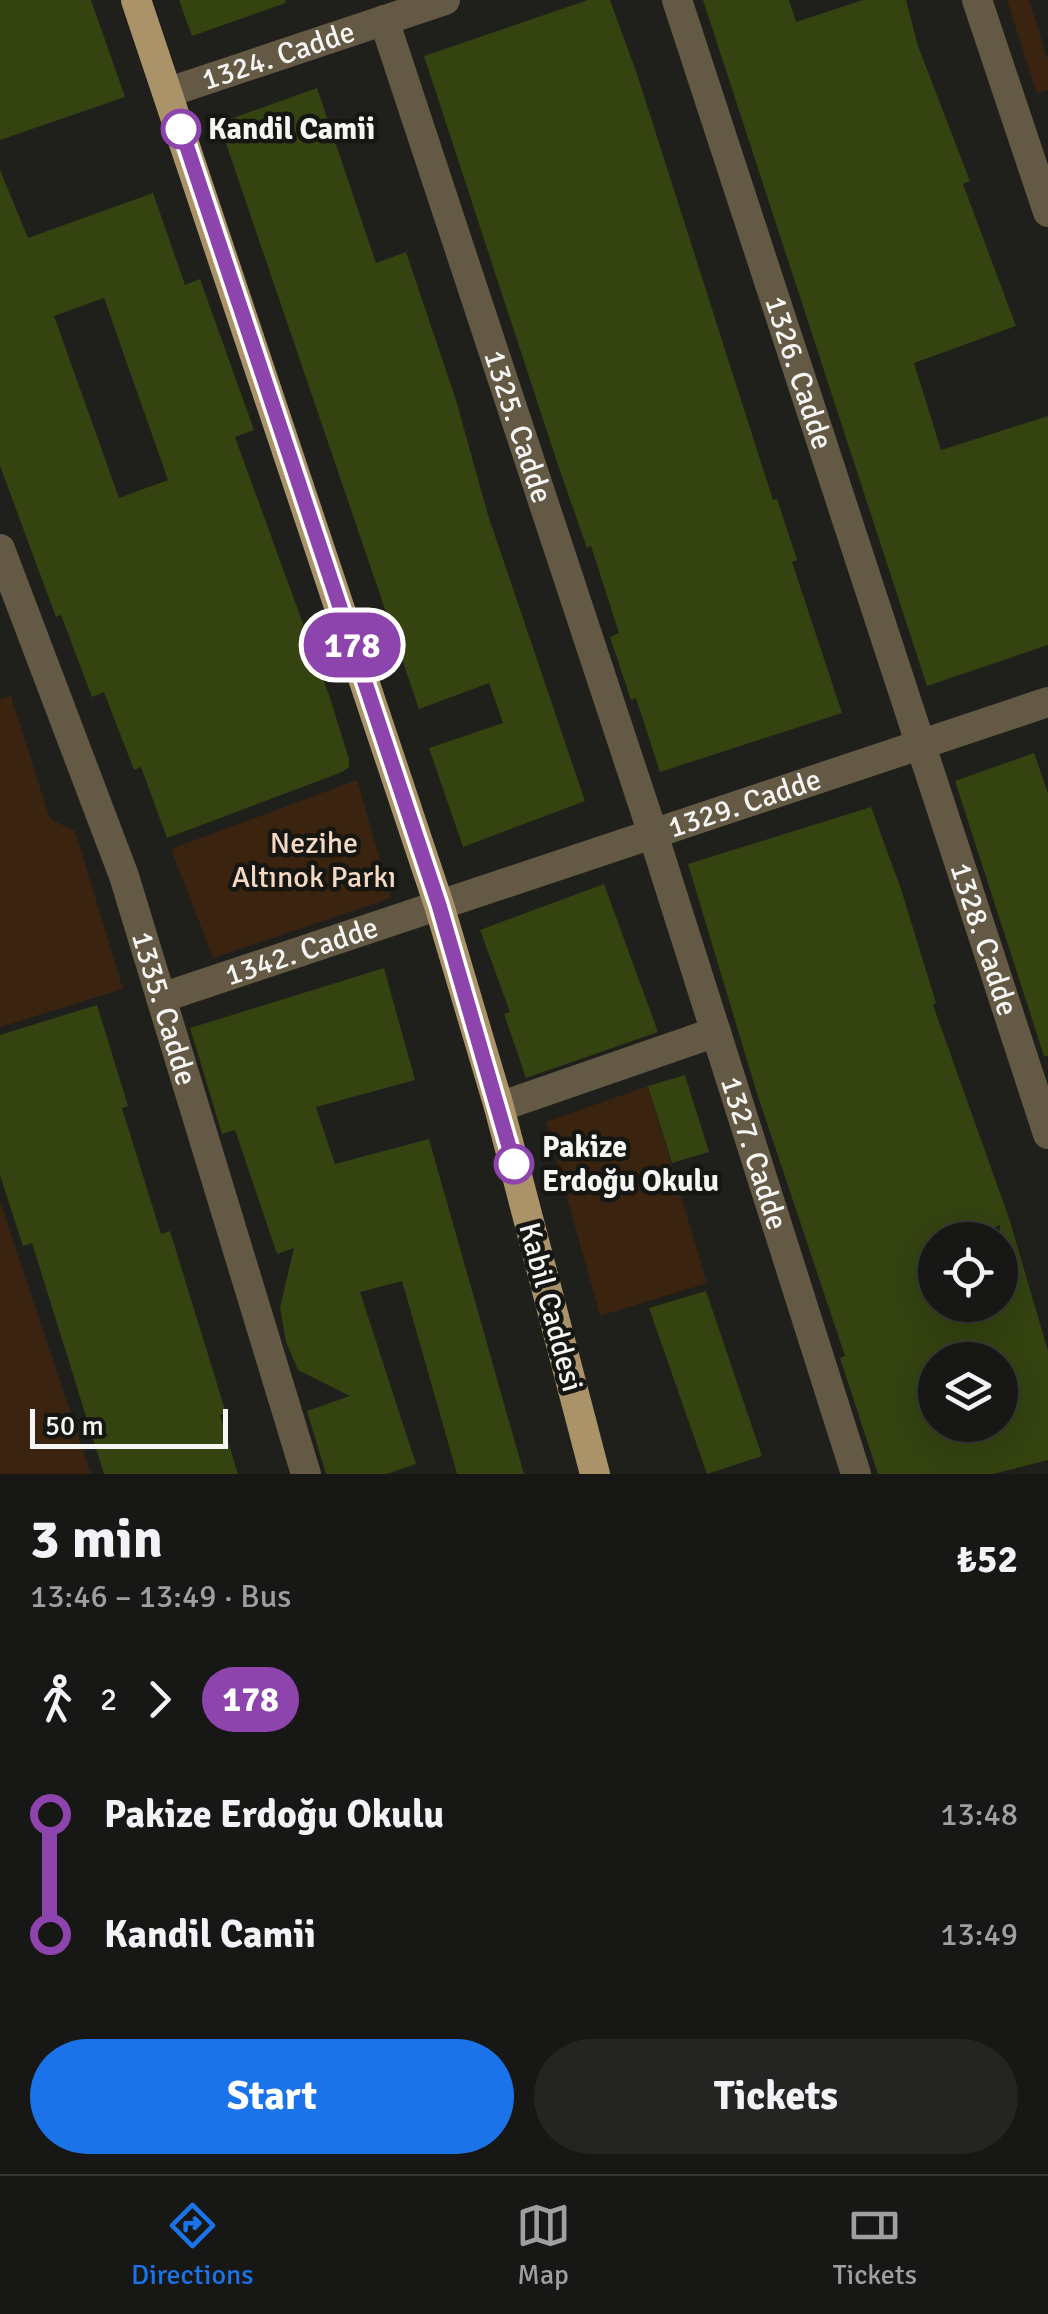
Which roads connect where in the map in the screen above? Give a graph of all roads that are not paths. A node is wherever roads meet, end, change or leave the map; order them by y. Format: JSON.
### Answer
{"nodes":[{"id":1,"x":136,"y":0,"type":"edge"},
{"id":2,"x":445,"y":0,"type":"edge"},
{"id":3,"x":677,"y":0,"type":"edge"},
{"id":4,"x":977,"y":0,"type":"edge"},
{"id":5,"x":384,"y":20,"type":"junction"},
{"id":6,"x":169,"y":92,"type":"junction"},
{"id":7,"x":1048,"y":212,"type":"edge"},
{"id":8,"x":0,"y":548,"type":"edge"},
{"id":9,"x":1048,"y":702,"type":"edge"},
{"id":10,"x":919,"y":745,"type":"junction"},
{"id":11,"x":653,"y":834,"type":"junction"},
{"id":12,"x":439,"y":905,"type":"junction"},
{"id":13,"x":161,"y":998,"type":"junction"},
{"id":14,"x":716,"y":1032,"type":"junction"},
{"id":15,"x":499,"y":1107,"type":"junction"},
{"id":16,"x":1048,"y":1134,"type":"edge"},
{"id":17,"x":306,"y":1474,"type":"edge"},
{"id":18,"x":595,"y":1474,"type":"edge"},
{"id":19,"x":856,"y":1474,"type":"edge"}],
"edges":[{"from":1,"to":6,"type":"main road","name":"Kabil Caddesi"},
{"from":2,"to":5,"type":"street","name":"1324. Cadde"},
{"from":3,"to":10,"type":"street","name":"1326. Cadde"},
{"from":4,"to":7,"type":"street"},
{"from":5,"to":6,"type":"street","name":"1324. Cadde"},
{"from":5,"to":11,"type":"street","name":"1325. Cadde"},
{"from":6,"to":12,"type":"main road","name":"Kabil Caddesi"},
{"from":8,"to":13,"type":"street","name":"1335. Cadde"},
{"from":9,"to":10,"type":"street","name":"1329. Cadde"},
{"from":10,"to":11,"type":"street","name":"1329. Cadde"},
{"from":10,"to":16,"type":"street","name":"1328. Cadde"},
{"from":11,"to":12,"type":"street","name":"1329. Cadde"},
{"from":11,"to":14,"type":"street","name":"1327. Cadde"},
{"from":12,"to":13,"type":"street","name":"1342. Cadde"},
{"from":12,"to":15,"type":"main road","name":"Kabil Caddesi"},
{"from":13,"to":17,"type":"street","name":"1335. Cadde"},
{"from":14,"to":15,"type":"street"},
{"from":14,"to":19,"type":"street","name":"1327. Cadde"},
{"from":15,"to":18,"type":"main road","name":"Kabil Caddesi"}]}
